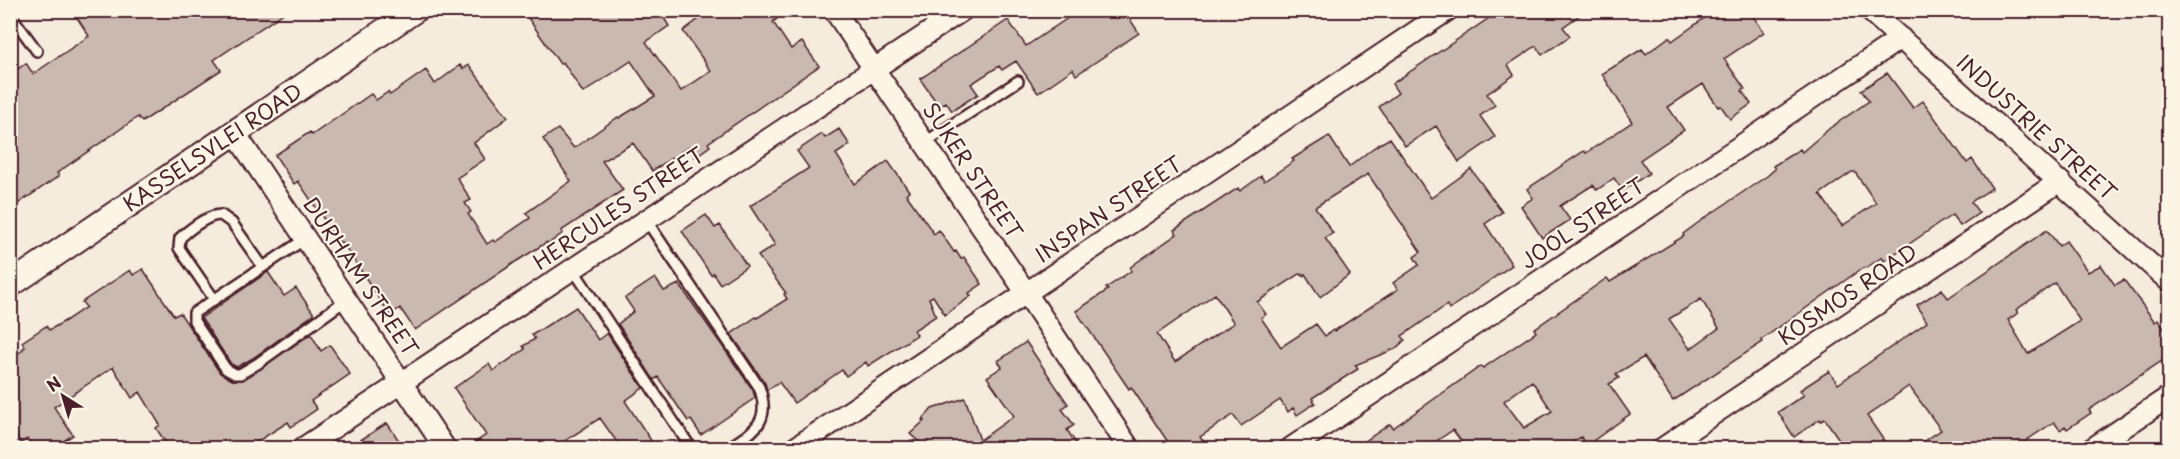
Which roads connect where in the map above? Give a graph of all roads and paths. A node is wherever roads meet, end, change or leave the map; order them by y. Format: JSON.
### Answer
{"nodes":[{"id":1,"x":415,"y":10,"type":"edge"},
{"id":2,"x":834,"y":10,"type":"edge"},
{"id":3,"x":963,"y":10,"type":"edge"},
{"id":4,"x":1448,"y":10,"type":"edge"},
{"id":5,"x":1869,"y":10,"type":"edge"},
{"id":6,"x":10,"y":14,"type":"edge"},
{"id":7,"x":1901,"y":38,"type":"junction"},
{"id":8,"x":37,"y":51,"type":"dead end"},
{"id":9,"x":874,"y":69,"type":"junction"},
{"id":10,"x":1018,"y":81,"type":"dead end"},
{"id":11,"x":235,"y":133,"type":"junction"},
{"id":12,"x":924,"y":143,"type":"junction"},
{"id":13,"x":2060,"y":181,"type":"junction"},
{"id":14,"x":646,"y":220,"type":"junction"},
{"id":15,"x":305,"y":239,"type":"junction"},
{"id":16,"x":263,"y":267,"type":"junction"},
{"id":17,"x":573,"y":268,"type":"junction"},
{"id":18,"x":2169,"y":282,"type":"edge"},
{"id":19,"x":10,"y":285,"type":"edge"},
{"id":20,"x":1027,"y":294,"type":"junction"},
{"id":21,"x":214,"y":299,"type":"junction"},
{"id":22,"x":346,"y":300,"type":"junction"},
{"id":23,"x":401,"y":382,"type":"junction"},
{"id":24,"x":2169,"y":396,"type":"edge"},
{"id":25,"x":303,"y":448,"type":"edge"},
{"id":26,"x":446,"y":448,"type":"edge"},
{"id":27,"x":691,"y":448,"type":"edge"},
{"id":28,"x":728,"y":448,"type":"edge"},
{"id":29,"x":795,"y":448,"type":"edge"},
{"id":30,"x":1129,"y":448,"type":"edge"},
{"id":31,"x":1291,"y":448,"type":"edge"},
{"id":32,"x":1663,"y":448,"type":"edge"},
{"id":33,"x":2093,"y":448,"type":"edge"}],
"edges":[{"from":1,"to":11,"type":"street","name":"KASSELSVLEI ROAD"},
{"from":2,"to":9,"type":"street","name":"SUKER STREET"},
{"from":3,"to":9,"type":"street","name":"HERCULES STREET"},
{"from":4,"to":20,"type":"street","name":"INSPAN STREET"},
{"from":5,"to":7,"type":"street","name":"INDUSTRIE STREET"},
{"from":6,"to":8,"type":"lane"},
{"from":7,"to":13,"type":"street","name":"INDUSTRIE STREET"},
{"from":7,"to":31,"type":"street","name":"JOOL STREET"},
{"from":9,"to":12,"type":"street","name":"SUKER STREET"},
{"from":9,"to":14,"type":"street","name":"HERCULES STREET"},
{"from":10,"to":12,"type":"lane"},
{"from":11,"to":15,"type":"street","name":"DURHAM STREET"},
{"from":11,"to":19,"type":"street","name":"KASSELSVLEI ROAD"},
{"from":12,"to":20,"type":"street","name":"SUKER STREET"},
{"from":13,"to":18,"type":"street","name":"INDUSTRIE STREET"},
{"from":13,"to":32,"type":"street","name":"KOSMOS ROAD"},
{"from":14,"to":17,"type":"street","name":"HERCULES STREET"},
{"from":14,"to":28,"type":"lane"},
{"from":15,"to":16,"type":"lane"},
{"from":15,"to":22,"type":"street","name":"DURHAM STREET"},
{"from":16,"to":21,"type":"lane"},
{"from":16,"to":21,"type":"lane"},
{"from":17,"to":23,"type":"street","name":"HERCULES STREET"},
{"from":17,"to":27,"type":"lane"},
{"from":20,"to":29,"type":"street","name":"INSPAN STREET"},
{"from":20,"to":30,"type":"street","name":"SUKER STREET"},
{"from":21,"to":22,"type":"lane"},
{"from":22,"to":23,"type":"street","name":"DURHAM STREET"},
{"from":23,"to":25,"type":"street","name":"HERCULES STREET"},
{"from":23,"to":26,"type":"street","name":"DURHAM STREET"},
{"from":24,"to":33,"type":"street"}]}
